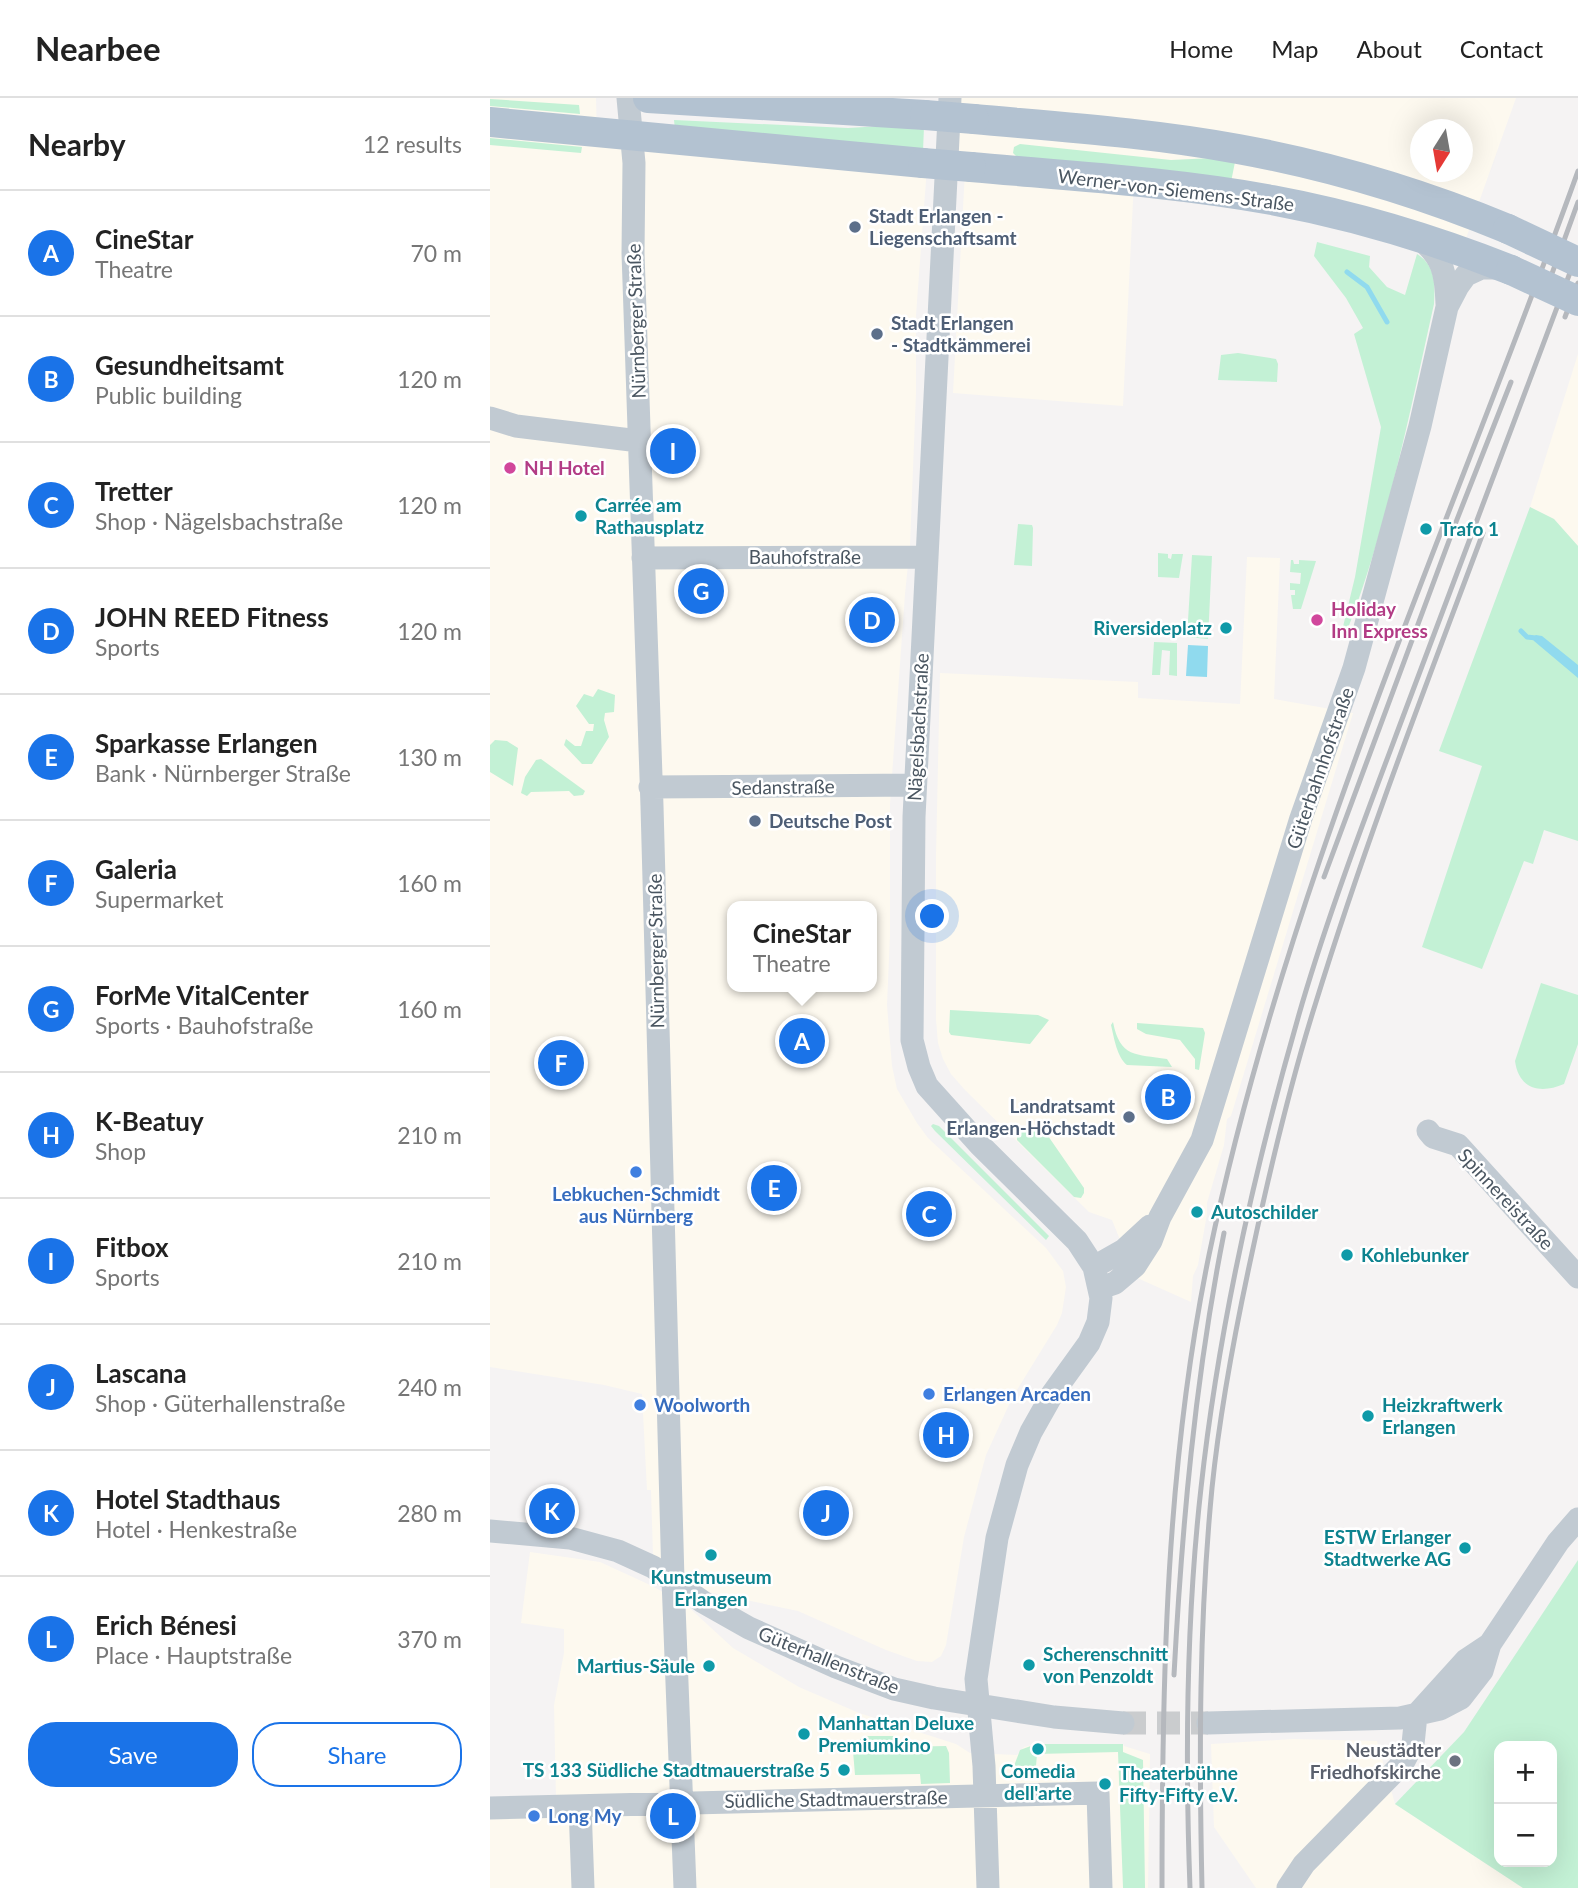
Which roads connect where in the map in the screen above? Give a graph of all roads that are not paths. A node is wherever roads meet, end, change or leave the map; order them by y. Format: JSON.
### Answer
{"nodes":[{"id":1,"x":628,"y":98,"type":"edge"},
{"id":2,"x":648,"y":98,"type":"edge"},
{"id":3,"x":950,"y":98,"type":"edge"},
{"id":4,"x":490,"y":122,"type":"edge"},
{"id":5,"x":1029,"y":124,"type":"junction"},
{"id":6,"x":632,"y":137,"type":"junction"},
{"id":7,"x":1010,"y":171,"type":"junction"},
{"id":8,"x":1416,"y":236,"type":"junction"},
{"id":9,"x":1578,"y":261,"type":"edge"},
{"id":10,"x":1511,"y":270,"type":"junction"},
{"id":11,"x":1578,"y":301,"type":"edge"},
{"id":12,"x":1447,"y":307,"type":"junction"},
{"id":13,"x":490,"y":418,"type":"edge"},
{"id":14,"x":639,"y":441,"type":"junction"},
{"id":15,"x":926,"y":557,"type":"junction"},
{"id":16,"x":643,"y":558,"type":"junction"},
{"id":17,"x":915,"y":785,"type":"junction"},
{"id":18,"x":650,"y":787,"type":"junction"},
{"id":19,"x":1428,"y":1131,"type":"dead end"},
{"id":20,"x":1578,"y":1277,"type":"edge"},
{"id":21,"x":1097,"y":1278,"type":"junction"},
{"id":22,"x":1578,"y":1518,"type":"edge"},
{"id":23,"x":490,"y":1531,"type":"edge"},
{"id":24,"x":673,"y":1580,"type":"junction"},
{"id":25,"x":978,"y":1705,"type":"junction"},
{"id":26,"x":1416,"y":1715,"type":"junction"},
{"id":27,"x":1123,"y":1723,"type":"tunnel mouth"},
{"id":28,"x":1208,"y":1723,"type":"tunnel mouth"},
{"id":29,"x":985,"y":1796,"type":"junction"},
{"id":30,"x":682,"y":1803,"type":"junction"},
{"id":31,"x":580,"y":1805,"type":"junction"},
{"id":32,"x":490,"y":1808,"type":"edge"},
{"id":33,"x":583,"y":1888,"type":"edge"},
{"id":34,"x":685,"y":1888,"type":"edge"},
{"id":35,"x":988,"y":1888,"type":"edge"},
{"id":36,"x":1101,"y":1888,"type":"edge"},
{"id":37,"x":1288,"y":1888,"type":"edge"}],
"edges":[{"from":1,"to":6,"type":"street","name":"Nürnberger Straße"},
{"from":2,"to":5,"type":"main road","bridge":true},
{"from":3,"to":15,"type":"street","name":"Nägelsbachstraße"},
{"from":4,"to":6,"type":"main road","name":"Werner-von-Siemens-Straße"},
{"from":5,"to":7,"type":"main road"},
{"from":5,"to":9,"type":"main road","bridge":true},
{"from":6,"to":7,"type":"main road","name":"Werner-von-Siemens-Straße","bridge":true},
{"from":6,"to":14,"type":"street","name":"Nürnberger Straße"},
{"from":7,"to":8,"type":"main road","name":"Werner-von-Siemens-Straße"},
{"from":8,"to":10,"type":"main road","name":"Werner-von-Siemens-Straße"},
{"from":8,"to":12,"type":"street","name":"Güterbahnhofstraße"},
{"from":10,"to":11,"type":"main road","name":"Werner-von-Siemens-Straße","bridge":true},
{"from":10,"to":12,"type":"street","name":"Güterbahnhofstraße"},
{"from":12,"to":21,"type":"street","name":"Güterbahnhofstraße"},
{"from":13,"to":14,"type":"street"},
{"from":14,"to":16,"type":"street","name":"Nürnberger Straße"},
{"from":15,"to":16,"type":"street","name":"Bauhofstraße"},
{"from":15,"to":17,"type":"street","name":"Nägelsbachstraße"},
{"from":16,"to":18,"type":"street","name":"Nürnberger Straße"},
{"from":17,"to":18,"type":"street","name":"Sedanstraße"},
{"from":17,"to":21,"type":"street","name":"Nägelsbachstraße"},
{"from":18,"to":24,"type":"street","name":"Nürnberger Straße"},
{"from":19,"to":20,"type":"street","name":"Spinnereistraße"},
{"from":21,"to":25,"type":"street"},
{"from":22,"to":26,"type":"street"},
{"from":23,"to":24,"type":"street","name":"Güterhallenstraße"},
{"from":24,"to":25,"type":"street","name":"Güterhallenstraße"},
{"from":24,"to":30,"type":"street","name":"Nürnberger Straße"},
{"from":25,"to":27,"type":"street","name":"Güterhallenstraße"},
{"from":25,"to":29,"type":"street"},
{"from":26,"to":28,"type":"street"},
{"from":26,"to":37,"type":"street"},
{"from":29,"to":30,"type":"street","name":"Südliche Stadtmauerstraße"},
{"from":29,"to":35,"type":"street"},
{"from":29,"to":36,"type":"street","name":"Südliche Stadtmauerstraße"},
{"from":30,"to":31,"type":"street","name":"Südliche Stadtmauerstraße"},
{"from":30,"to":34,"type":"street","name":"Nürnberger Straße"},
{"from":31,"to":32,"type":"street","name":"Südliche Stadtmauerstraße"},
{"from":31,"to":33,"type":"street"}]}
